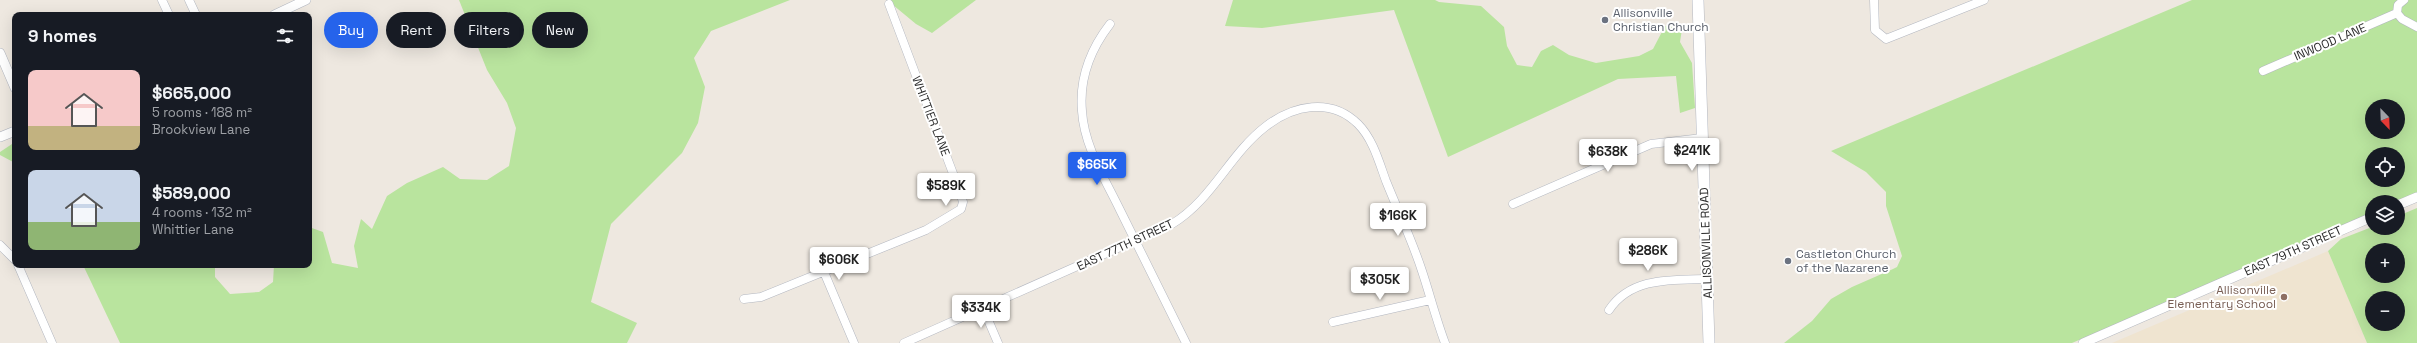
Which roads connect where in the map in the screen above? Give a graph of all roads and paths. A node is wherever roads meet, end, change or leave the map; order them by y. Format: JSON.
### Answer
{"nodes":[{"id":1,"x":162,"y":0,"type":"edge"},
{"id":2,"x":189,"y":0,"type":"edge"},
{"id":3,"x":306,"y":0,"type":"edge"},
{"id":4,"x":1698,"y":0,"type":"edge"},
{"id":5,"x":1874,"y":0,"type":"edge"},
{"id":6,"x":1984,"y":0,"type":"edge"},
{"id":7,"x":2404,"y":0,"type":"edge"},
{"id":8,"x":889,"y":4,"type":"dead end"},
{"id":9,"x":168,"y":12,"type":"edge"},
{"id":10,"x":195,"y":12,"type":"edge"},
{"id":11,"x":280,"y":12,"type":"edge"},
{"id":12,"x":2397,"y":13,"type":"junction"},
{"id":13,"x":1110,"y":24,"type":"dead end"},
{"id":14,"x":2417,"y":27,"type":"edge"},
{"id":15,"x":0,"y":53,"type":"edge"},
{"id":16,"x":2263,"y":71,"type":"dead end"},
{"id":17,"x":12,"y":81,"type":"edge"},
{"id":18,"x":12,"y":132,"type":"edge"},
{"id":19,"x":0,"y":137,"type":"edge"},
{"id":20,"x":1702,"y":138,"type":"junction"},
{"id":21,"x":2417,"y":197,"type":"edge"},
{"id":22,"x":2405,"y":203,"type":"edge"},
{"id":23,"x":1513,"y":204,"type":"dead end"},
{"id":24,"x":2365,"y":220,"type":"edge"},
{"id":25,"x":1136,"y":241,"type":"junction"},
{"id":26,"x":0,"y":245,"type":"edge"},
{"id":27,"x":12,"y":257,"type":"edge"},
{"id":28,"x":19,"y":268,"type":"edge"},
{"id":29,"x":824,"y":272,"type":"junction"},
{"id":30,"x":1707,"y":279,"type":"junction"},
{"id":31,"x":744,"y":299,"type":"dead end"},
{"id":32,"x":1430,"y":300,"type":"junction"},
{"id":33,"x":984,"y":308,"type":"junction"},
{"id":34,"x":1608,"y":310,"type":"dead end"},
{"id":35,"x":1333,"y":322,"type":"dead end"},
{"id":36,"x":52,"y":343,"type":"edge"},
{"id":37,"x":854,"y":343,"type":"edge"},
{"id":38,"x":904,"y":343,"type":"edge"},
{"id":39,"x":998,"y":343,"type":"edge"},
{"id":40,"x":1186,"y":343,"type":"edge"},
{"id":41,"x":1445,"y":343,"type":"edge"},
{"id":42,"x":1709,"y":343,"type":"edge"},
{"id":43,"x":2082,"y":343,"type":"edge"}],
"edges":[{"from":1,"to":9,"type":"street"},
{"from":2,"to":10,"type":"street"},
{"from":3,"to":11,"type":"street"},
{"from":4,"to":20,"type":"main road","name":"ALLISONVILLE ROAD"},
{"from":5,"to":6,"type":"street"},
{"from":7,"to":12,"type":"street"},
{"from":8,"to":29,"type":"street","name":"WHITTIER LANE"},
{"from":12,"to":14,"type":"street"},
{"from":12,"to":16,"type":"street","name":"INWOOD LANE"},
{"from":13,"to":25,"type":"street"},
{"from":15,"to":17,"type":"street"},
{"from":18,"to":19,"type":"street"},
{"from":20,"to":23,"type":"street"},
{"from":20,"to":30,"type":"main road","name":"ALLISONVILLE ROAD"},
{"from":21,"to":22,"type":"street"},
{"from":24,"to":43,"type":"street","name":"EAST 79TH STREET"},
{"from":25,"to":32,"type":"street","name":"EAST 77TH STREET"},
{"from":25,"to":33,"type":"street","name":"EAST 77TH STREET"},
{"from":25,"to":40,"type":"street"},
{"from":26,"to":27,"type":"street"},
{"from":28,"to":36,"type":"street"},
{"from":29,"to":31,"type":"street","name":"WHITTIER LANE"},
{"from":29,"to":37,"type":"street"},
{"from":30,"to":34,"type":"street"},
{"from":30,"to":42,"type":"main road","name":"ALLISONVILLE ROAD"},
{"from":32,"to":35,"type":"street"},
{"from":32,"to":41,"type":"street"},
{"from":33,"to":38,"type":"street","name":"EAST 77TH STREET"},
{"from":33,"to":39,"type":"street"}]}
